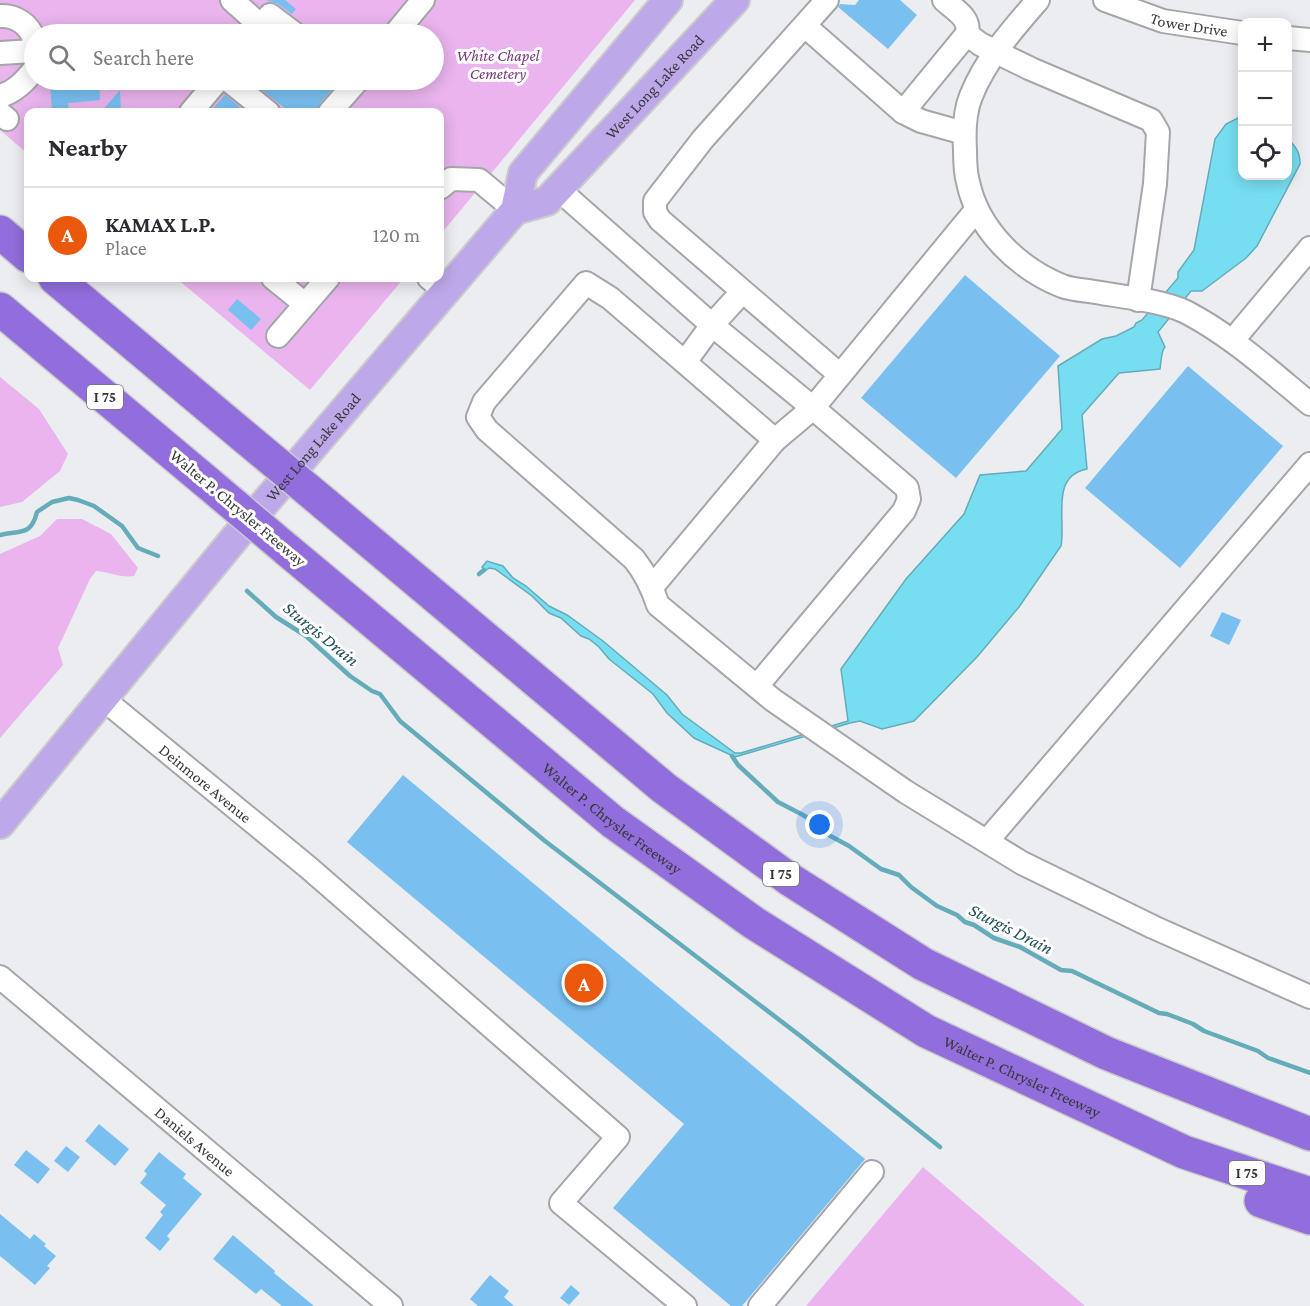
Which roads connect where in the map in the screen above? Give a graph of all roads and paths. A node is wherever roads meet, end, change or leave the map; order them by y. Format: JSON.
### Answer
{"nodes":[{"id":1,"x":232,"y":0,"type":"edge"},
{"id":2,"x":423,"y":0,"type":"edge"},
{"id":3,"x":735,"y":0,"type":"edge"},
{"id":4,"x":827,"y":0,"type":"edge"},
{"id":5,"x":944,"y":0,"type":"edge"},
{"id":6,"x":1038,"y":0,"type":"edge"},
{"id":7,"x":1105,"y":0,"type":"edge"},
{"id":8,"x":660,"y":10,"type":"edge"},
{"id":9,"x":0,"y":16,"type":"edge"},
{"id":10,"x":24,"y":24,"type":"edge"},
{"id":11,"x":253,"y":24,"type":"edge"},
{"id":12,"x":263,"y":24,"type":"edge"},
{"id":13,"x":282,"y":24,"type":"edge"},
{"id":14,"x":403,"y":24,"type":"edge"},
{"id":15,"x":805,"y":26,"type":"junction"},
{"id":16,"x":1238,"y":32,"type":"edge"},
{"id":17,"x":967,"y":34,"type":"junction"},
{"id":18,"x":1292,"y":38,"type":"edge"},
{"id":19,"x":1310,"y":40,"type":"edge"},
{"id":20,"x":996,"y":51,"type":"junction"},
{"id":21,"x":24,"y":52,"type":"edge"},
{"id":22,"x":0,"y":53,"type":"edge"},
{"id":23,"x":677,"y":61,"type":"junction"},
{"id":24,"x":24,"y":81,"type":"edge"},
{"id":25,"x":210,"y":90,"type":"edge"},
{"id":26,"x":240,"y":90,"type":"edge"},
{"id":27,"x":349,"y":90,"type":"edge"},
{"id":28,"x":0,"y":96,"type":"edge"},
{"id":29,"x":194,"y":108,"type":"edge"},
{"id":30,"x":263,"y":108,"type":"edge"},
{"id":31,"x":334,"y":108,"type":"edge"},
{"id":32,"x":903,"y":112,"type":"junction"},
{"id":33,"x":964,"y":133,"type":"junction"},
{"id":34,"x":444,"y":185,"type":"edge"},
{"id":35,"x":558,"y":189,"type":"junction"},
{"id":36,"x":977,"y":209,"type":"junction"},
{"id":37,"x":515,"y":210,"type":"junction"},
{"id":38,"x":0,"y":232,"type":"edge"},
{"id":39,"x":24,"y":253,"type":"edge"},
{"id":40,"x":1308,"y":255,"type":"edge"},
{"id":41,"x":444,"y":277,"type":"edge"},
{"id":42,"x":60,"y":282,"type":"edge"},
{"id":43,"x":278,"y":282,"type":"edge"},
{"id":44,"x":324,"y":282,"type":"edge"},
{"id":45,"x":437,"y":284,"type":"edge"},
{"id":46,"x":742,"y":292,"type":"junction"},
{"id":47,"x":1141,"y":300,"type":"junction"},
{"id":48,"x":305,"y":304,"type":"junction"},
{"id":49,"x":0,"y":309,"type":"edge"},
{"id":50,"x":712,"y":325,"type":"junction"},
{"id":51,"x":278,"y":336,"type":"dead end"},
{"id":52,"x":1233,"y":340,"type":"junction"},
{"id":53,"x":685,"y":362,"type":"junction"},
{"id":54,"x":840,"y":375,"type":"junction"},
{"id":55,"x":1310,"y":404,"type":"edge"},
{"id":56,"x":813,"y":408,"type":"junction"},
{"id":57,"x":775,"y":440,"type":"junction"},
{"id":58,"x":1310,"y":464,"type":"edge"},
{"id":59,"x":652,"y":587,"type":"junction"},
{"id":60,"x":757,"y":686,"type":"junction"},
{"id":61,"x":102,"y":698,"type":"junction"},
{"id":62,"x":0,"y":824,"type":"edge"},
{"id":63,"x":987,"y":841,"type":"junction"},
{"id":64,"x":0,"y":977,"type":"edge"},
{"id":65,"x":1308,"y":989,"type":"edge"},
{"id":66,"x":1310,"y":1134,"type":"edge"},
{"id":67,"x":1184,"y":1152,"type":"junction"},
{"id":68,"x":872,"y":1172,"type":"dead end"},
{"id":69,"x":1310,"y":1194,"type":"edge"},
{"id":70,"x":1310,"y":1218,"type":"edge"},
{"id":71,"x":391,"y":1306,"type":"edge"},
{"id":72,"x":685,"y":1306,"type":"edge"},
{"id":73,"x":760,"y":1306,"type":"edge"}],
"edges":[{"from":1,"to":11,"type":"street"},
{"from":2,"to":14,"type":"street"},
{"from":3,"to":23,"type":"main road","name":"West Long Lake Road"},
{"from":4,"to":15,"type":"street"},
{"from":5,"to":17,"type":"street"},
{"from":6,"to":20,"type":"street"},
{"from":7,"to":16,"type":"street","name":"Tower Drive"},
{"from":8,"to":23,"type":"main road"},
{"from":8,"to":37,"type":"main road"},
{"from":9,"to":10,"type":"street"},
{"from":12,"to":13,"type":"street"},
{"from":15,"to":32,"type":"street"},
{"from":15,"to":46,"type":"street"},
{"from":17,"to":20,"type":"street"},
{"from":17,"to":32,"type":"street"},
{"from":18,"to":19,"type":"street"},
{"from":20,"to":33,"type":"street"},
{"from":20,"to":47,"type":"street"},
{"from":21,"to":22,"type":"street"},
{"from":23,"to":35,"type":"main road","name":"West Long Lake Road"},
{"from":24,"to":28,"type":"street"},
{"from":25,"to":29,"type":"street"},
{"from":26,"to":30,"type":"street"},
{"from":27,"to":31,"type":"street"},
{"from":32,"to":33,"type":"street"},
{"from":33,"to":36,"type":"street"},
{"from":34,"to":37,"type":"street"},
{"from":35,"to":37,"type":"main road","name":"West Long Lake Road"},
{"from":35,"to":50,"type":"street"},
{"from":36,"to":47,"type":"street"},
{"from":36,"to":54,"type":"street"},
{"from":37,"to":41,"type":"main road","name":"West Long Lake Road"},
{"from":38,"to":39,"type":"highway"},
{"from":40,"to":52,"type":"street"},
{"from":42,"to":66,"type":"highway","number":"I 75","bridge":true},
{"from":43,"to":48,"type":"street"},
{"from":44,"to":48,"type":"street"},
{"from":45,"to":61,"type":"main road","name":"West Long Lake Road"},
{"from":46,"to":50,"type":"street"},
{"from":46,"to":54,"type":"street"},
{"from":47,"to":52,"type":"street"},
{"from":48,"to":51,"type":"street"},
{"from":49,"to":67,"type":"highway","name":"Walter P. Chrysler Freeway","number":"I 75","bridge":true},
{"from":50,"to":53,"type":"street"},
{"from":50,"to":56,"type":"street"},
{"from":52,"to":55,"type":"street"},
{"from":53,"to":57,"type":"street"},
{"from":53,"to":59,"type":"street"},
{"from":54,"to":56,"type":"street"},
{"from":56,"to":57,"type":"street"},
{"from":56,"to":60,"type":"street"},
{"from":57,"to":59,"type":"street"},
{"from":58,"to":63,"type":"street"},
{"from":59,"to":60,"type":"street"},
{"from":60,"to":63,"type":"street"},
{"from":61,"to":62,"type":"main road","name":"West Long Lake Road"},
{"from":61,"to":72,"type":"street","name":"Deinmore Avenue"},
{"from":63,"to":65,"type":"street"},
{"from":64,"to":71,"type":"street","name":"Daniels Avenue"},
{"from":67,"to":69,"type":"highway","name":"Walter P. Chrysler Freeway","number":"I 75"},
{"from":67,"to":70,"type":"highway"},
{"from":68,"to":73,"type":"street"}]}
